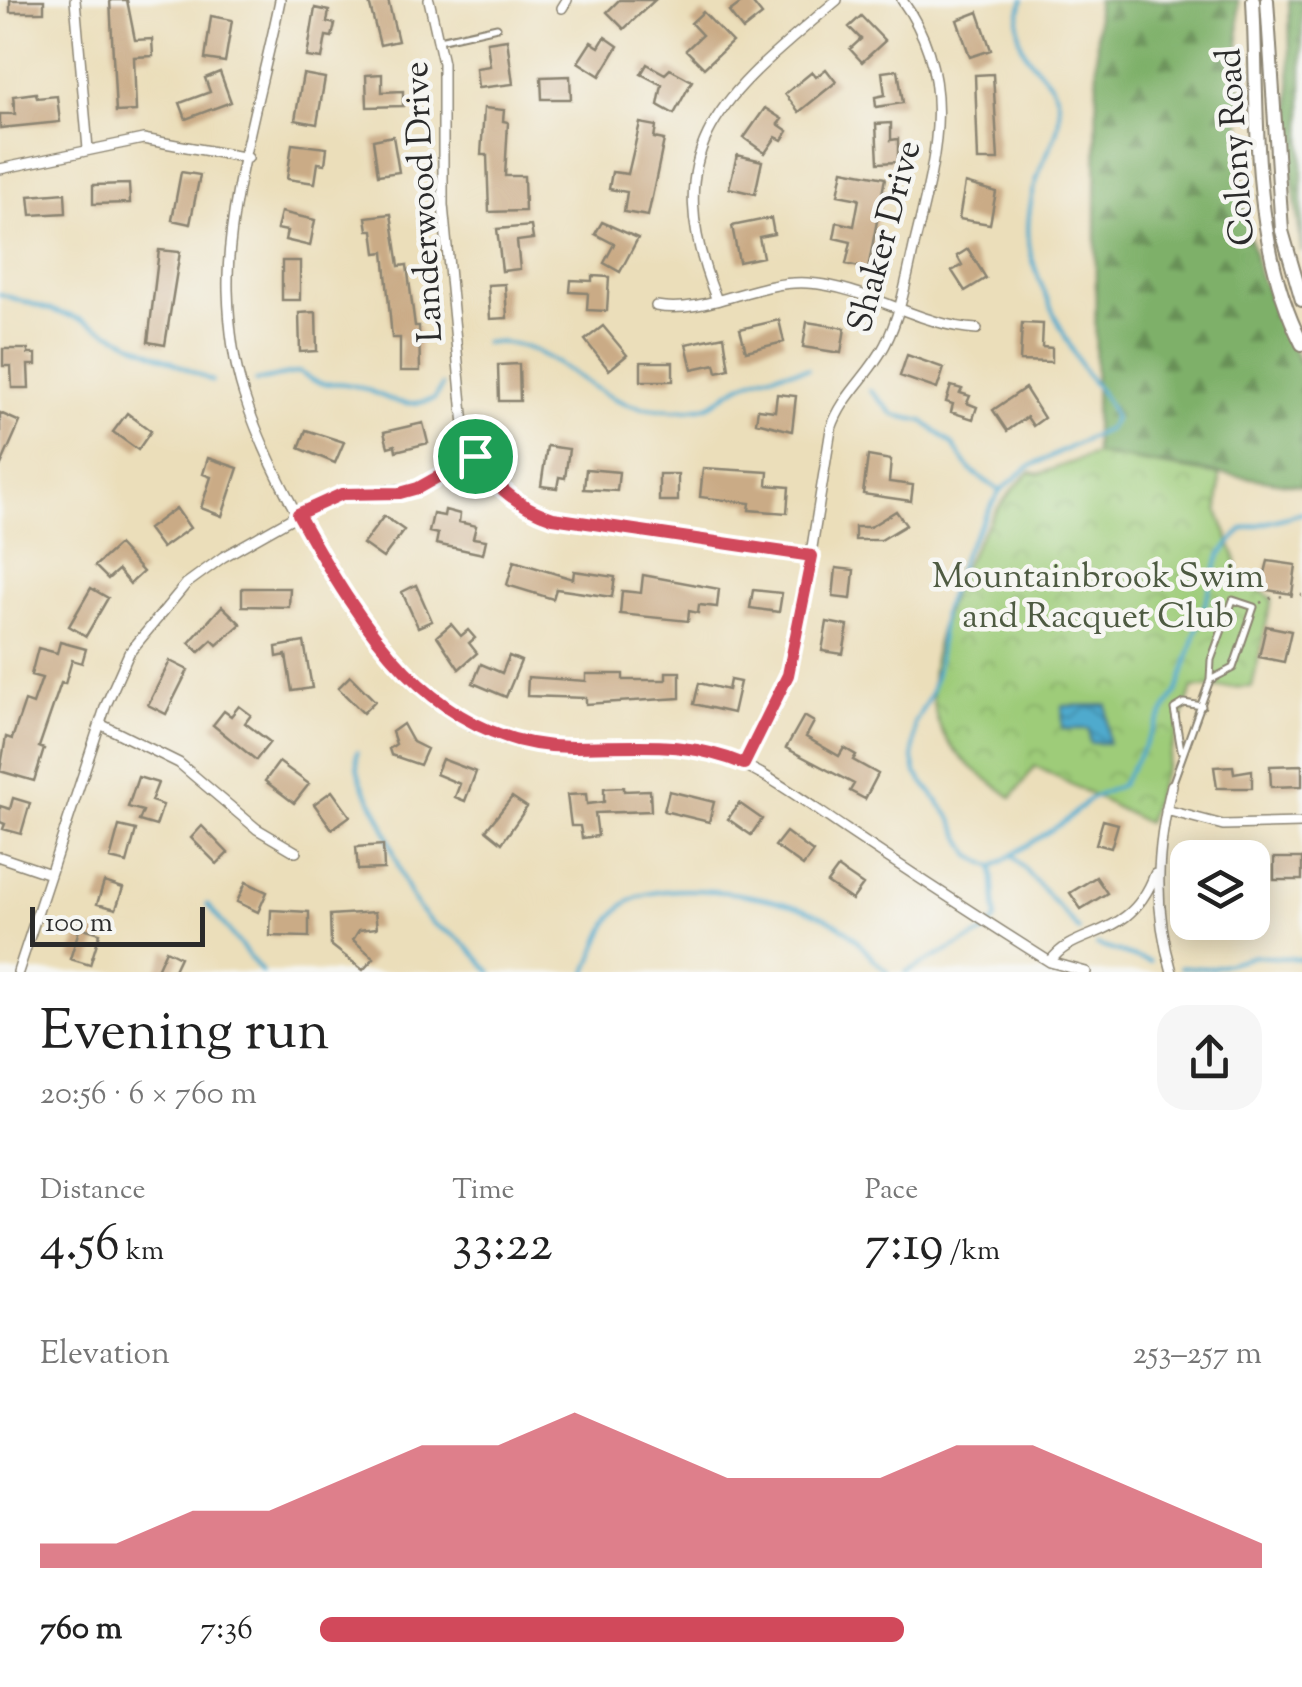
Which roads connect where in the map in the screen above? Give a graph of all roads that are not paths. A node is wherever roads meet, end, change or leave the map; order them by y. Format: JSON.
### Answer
{"nodes":[{"id":1,"x":75,"y":0,"type":"edge"},
{"id":2,"x":280,"y":0,"type":"edge"},
{"id":3,"x":429,"y":0,"type":"edge"},
{"id":4,"x":838,"y":0,"type":"edge"},
{"id":5,"x":902,"y":0,"type":"edge"},
{"id":6,"x":1253,"y":0,"type":"edge"},
{"id":7,"x":1267,"y":0,"type":"edge"},
{"id":8,"x":496,"y":27,"type":"dead end"},
{"id":9,"x":439,"y":40,"type":"junction"},
{"id":10,"x":88,"y":150,"type":"junction"},
{"id":11,"x":248,"y":158,"type":"junction"},
{"id":12,"x":0,"y":170,"type":"edge"},
{"id":13,"x":716,"y":298,"type":"junction"},
{"id":14,"x":1302,"y":300,"type":"edge"},
{"id":15,"x":656,"y":306,"type":"dead end"},
{"id":16,"x":899,"y":306,"type":"junction"},
{"id":17,"x":977,"y":328,"type":"dead end"},
{"id":18,"x":1302,"y":344,"type":"edge"},
{"id":19,"x":475,"y":456,"type":"junction"},
{"id":20,"x":298,"y":514,"type":"junction"},
{"id":21,"x":812,"y":556,"type":"junction"},
{"id":22,"x":1210,"y":680,"type":"junction"},
{"id":23,"x":1202,"y":706,"type":"junction"},
{"id":24,"x":100,"y":724,"type":"junction"},
{"id":25,"x":1182,"y":756,"type":"junction"},
{"id":26,"x":744,"y":764,"type":"junction"},
{"id":27,"x":1172,"y":784,"type":"joint"},
{"id":28,"x":1166,"y":810,"type":"junction"},
{"id":29,"x":1302,"y":823,"type":"edge"},
{"id":30,"x":296,"y":852,"type":"dead end"},
{"id":31,"x":0,"y":857,"type":"edge"},
{"id":32,"x":1158,"y":858,"type":"junction"},
{"id":33,"x":50,"y":874,"type":"junction"},
{"id":34,"x":1050,"y":962,"type":"junction"},
{"id":35,"x":18,"y":972,"type":"edge"},
{"id":36,"x":1086,"y":972,"type":"edge"},
{"id":37,"x":1172,"y":972,"type":"edge"}],
"edges":[{"from":1,"to":10,"type":"street"},
{"from":2,"to":11,"type":"street"},
{"from":3,"to":9,"type":"street","name":"Landerwood Drive"},
{"from":4,"to":13,"type":"street"},
{"from":5,"to":16,"type":"street","name":"Shaker Drive"},
{"from":6,"to":18,"type":"main road","name":"Colony Road"},
{"from":7,"to":14,"type":"main road","name":"Colony Road"},
{"from":8,"to":9,"type":"lane"},
{"from":9,"to":19,"type":"street","name":"Landerwood Drive"},
{"from":10,"to":11,"type":"street"},
{"from":10,"to":12,"type":"street"},
{"from":11,"to":20,"type":"street"},
{"from":13,"to":15,"type":"street"},
{"from":13,"to":16,"type":"street"},
{"from":16,"to":17,"type":"street"},
{"from":16,"to":21,"type":"street","name":"Shaker Drive"},
{"from":19,"to":20,"type":"street"},
{"from":19,"to":21,"type":"street","name":"Landerwood Drive"},
{"from":20,"to":24,"type":"street"},
{"from":20,"to":26,"type":"street"},
{"from":21,"to":26,"type":"street","name":"Shaker Drive"},
{"from":22,"to":22,"type":"lane"},
{"from":22,"to":23,"type":"lane"},
{"from":23,"to":25,"type":"lane"},
{"from":23,"to":25,"type":"lane"},
{"from":24,"to":30,"type":"street"},
{"from":24,"to":33,"type":"street"},
{"from":25,"to":27,"type":"lane"},
{"from":26,"to":34,"type":"street"},
{"from":27,"to":28,"type":"street"},
{"from":28,"to":29,"type":"street"},
{"from":28,"to":32,"type":"street"},
{"from":31,"to":33,"type":"street"},
{"from":32,"to":34,"type":"street"},
{"from":32,"to":37,"type":"street"},
{"from":33,"to":35,"type":"street"},
{"from":34,"to":36,"type":"street"}]}
